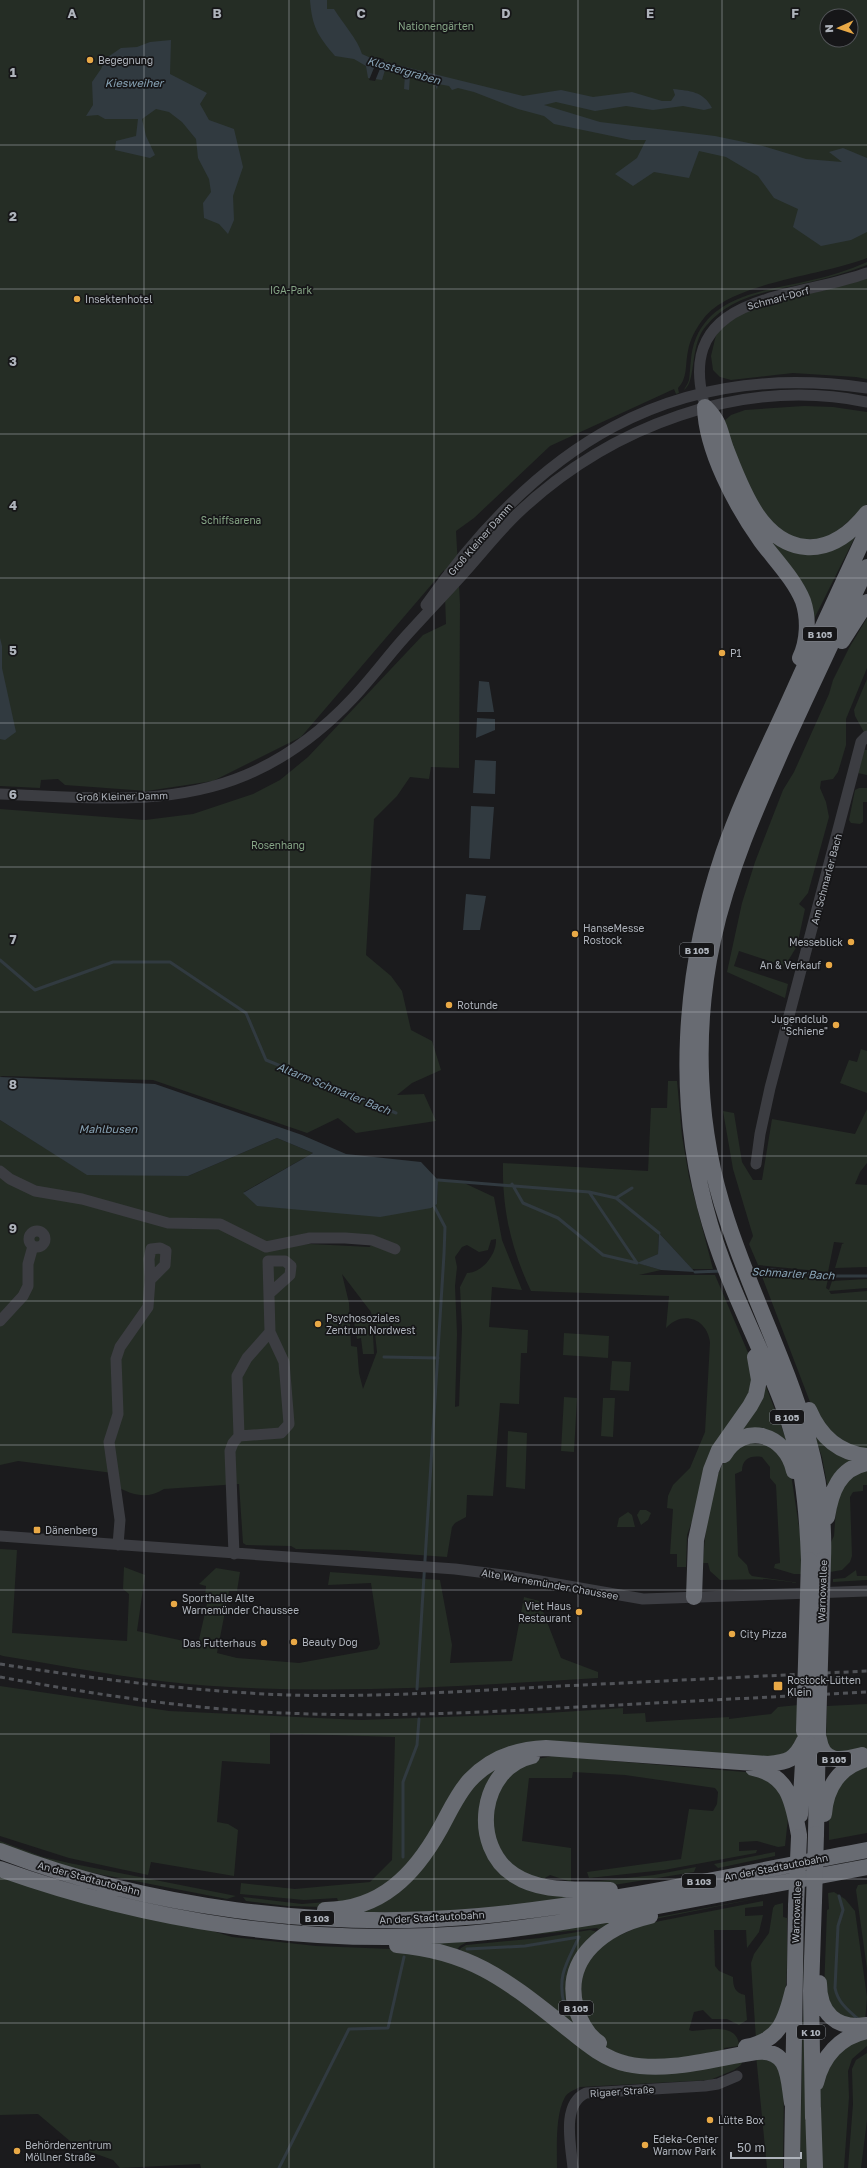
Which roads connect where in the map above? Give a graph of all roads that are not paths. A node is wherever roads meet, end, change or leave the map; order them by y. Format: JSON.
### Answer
{"nodes":[{"id":1,"x":867,"y":273,"type":"edge"},
{"id":2,"x":867,"y":388,"type":"edge"},
{"id":3,"x":703,"y":400,"type":"junction"},
{"id":4,"x":867,"y":402,"type":"edge"},
{"id":5,"x":867,"y":513,"type":"edge"},
{"id":6,"x":867,"y":531,"type":"edge"},
{"id":7,"x":867,"y":567,"type":"edge"},
{"id":8,"x":867,"y":602,"type":"edge"},
{"id":9,"x":403,"y":639,"type":"junction"},
{"id":10,"x":821,"y":664,"type":"junction"},
{"id":11,"x":783,"y":715,"type":"junction"},
{"id":12,"x":867,"y":736,"type":"edge"},
{"id":13,"x":0,"y":794,"type":"edge"},
{"id":14,"x":756,"y":1164,"type":"dead end"},
{"id":15,"x":0,"y":1171,"type":"edge"},
{"id":16,"x":33,"y":1246,"type":"dead end"},
{"id":17,"x":395,"y":1249,"type":"dead end"},
{"id":18,"x":150,"y":1280,"type":"dead end"},
{"id":19,"x":270,"y":1293,"type":"dead end"},
{"id":20,"x":743,"y":1314,"type":"junction"},
{"id":21,"x":0,"y":1321,"type":"edge"},
{"id":22,"x":270,"y":1332,"type":"junction"},
{"id":23,"x":792,"y":1385,"type":"junction"},
{"id":24,"x":239,"y":1436,"type":"junction"},
{"id":25,"x":867,"y":1456,"type":"edge"},
{"id":26,"x":867,"y":1463,"type":"edge"},
{"id":27,"x":709,"y":1483,"type":"junction"},
{"id":28,"x":808,"y":1526,"type":"junction"},
{"id":29,"x":0,"y":1536,"type":"edge"},
{"id":30,"x":118,"y":1545,"type":"junction"},
{"id":31,"x":234,"y":1554,"type":"junction"},
{"id":32,"x":819,"y":1555,"type":"junction"},
{"id":33,"x":867,"y":1591,"type":"edge"},
{"id":34,"x":694,"y":1597,"type":"junction"},
{"id":35,"x":809,"y":1735,"type":"junction"},
{"id":36,"x":867,"y":1753,"type":"edge"},
{"id":37,"x":867,"y":1759,"type":"edge"},
{"id":38,"x":816,"y":1834,"type":"junction"},
{"id":39,"x":799,"y":1836,"type":"junction"},
{"id":40,"x":867,"y":1850,"type":"edge"},
{"id":41,"x":0,"y":1851,"type":"edge"},
{"id":42,"x":867,"y":1867,"type":"edge"},
{"id":43,"x":0,"y":1869,"type":"edge"},
{"id":44,"x":640,"y":1892,"type":"junction"},
{"id":45,"x":699,"y":1898,"type":"junction"},
{"id":46,"x":272,"y":1914,"type":"junction"},
{"id":47,"x":365,"y":1937,"type":"junction"},
{"id":48,"x":812,"y":1946,"type":"junction"},
{"id":49,"x":793,"y":1990,"type":"junction"},
{"id":50,"x":867,"y":2025,"type":"edge"},
{"id":51,"x":867,"y":2031,"type":"edge"},
{"id":52,"x":756,"y":2049,"type":"junction"},
{"id":53,"x":739,"y":2052,"type":"junction"},
{"id":54,"x":737,"y":2076,"type":"dead end"},
{"id":55,"x":792,"y":2103,"type":"junction"},
{"id":56,"x":813,"y":2118,"type":"junction"},
{"id":57,"x":573,"y":2168,"type":"edge"},
{"id":58,"x":792,"y":2168,"type":"edge"},
{"id":59,"x":815,"y":2168,"type":"edge"}],
"edges":[{"from":1,"to":3,"type":"street","name":"Schmarl-Dorf"},
{"from":2,"to":3,"type":"street","name":"Groß Kleiner Damm"},
{"from":3,"to":4,"type":"street","name":"Groß Kleiner Damm"},
{"from":3,"to":5,"type":"highway"},
{"from":3,"to":9,"type":"street","name":"Groß Kleiner Damm"},
{"from":3,"to":9,"type":"street","name":"Groß Kleiner Damm"},
{"from":3,"to":11,"type":"highway"},
{"from":6,"to":11,"type":"highway","number":"B 105"},
{"from":7,"to":10,"type":"highway","number":"B 105"},
{"from":8,"to":10,"type":"highway"},
{"from":9,"to":13,"type":"street","name":"Groß Kleiner Damm"},
{"from":10,"to":23,"type":"highway","number":"B 105"},
{"from":11,"to":20,"type":"highway","number":"B 105"},
{"from":12,"to":14,"type":"street","name":"Am Schmarler Bach"},
{"from":15,"to":17,"type":"street"},
{"from":16,"to":21,"type":"street"},
{"from":18,"to":30,"type":"street"},
{"from":19,"to":22,"type":"street"},
{"from":20,"to":27,"type":"highway"},
{"from":20,"to":28,"type":"highway","number":"B 105"},
{"from":22,"to":24,"type":"street"},
{"from":22,"to":24,"type":"street"},
{"from":23,"to":25,"type":"highway"},
{"from":23,"to":32,"type":"highway","number":"B 105"},
{"from":24,"to":31,"type":"street"},
{"from":26,"to":32,"type":"highway"},
{"from":27,"to":28,"type":"highway"},
{"from":27,"to":34,"type":"highway"},
{"from":28,"to":32,"type":"highway","number":"B 105"},
{"from":29,"to":30,"type":"street","name":"Alte Warnemünder Chaussee"},
{"from":30,"to":31,"type":"street","name":"Alte Warnemünder Chaussee"},
{"from":31,"to":34,"type":"street","name":"Alte Warnemünder Chaussee"},
{"from":32,"to":35,"type":"highway","name":"Warnowallee","number":"B 105","bridge":true},
{"from":33,"to":34,"type":"street","name":"Alte Warnemünder Chaussee"},
{"from":35,"to":36,"type":"highway","number":"B 105"},
{"from":35,"to":38,"type":"highway","name":"Warnowallee"},
{"from":35,"to":39,"type":"highway","name":"Warnowallee","number":"B 105"},
{"from":35,"to":46,"type":"highway","number":"B 105"},
{"from":37,"to":38,"type":"highway"},
{"from":38,"to":48,"type":"highway","name":"Warnowallee","bridge":true},
{"from":39,"to":44,"type":"highway"},
{"from":39,"to":49,"type":"highway","name":"Warnowallee","number":"B 105","bridge":true},
{"from":40,"to":44,"type":"highway","name":"An der Stadtautobahn","number":"B 103"},
{"from":41,"to":46,"type":"highway","name":"An der Stadtautobahn","number":"B 103"},
{"from":42,"to":45,"type":"highway","name":"An der Stadtautobahn","number":"B 103"},
{"from":43,"to":47,"type":"highway","name":"An der Stadtautobahn","number":"B 103"},
{"from":44,"to":46,"type":"highway","name":"An der Stadtautobahn","number":"B 103"},
{"from":45,"to":47,"type":"highway","name":"An der Stadtautobahn","number":"B 103"},
{"from":45,"to":53,"type":"highway","number":"B 105"},
{"from":47,"to":53,"type":"highway"},
{"from":48,"to":50,"type":"highway"},
{"from":48,"to":56,"type":"highway","name":"Warnowallee","number":"K 10"},
{"from":49,"to":52,"type":"highway","number":"B 105"},
{"from":49,"to":55,"type":"highway","name":"Warnowallee","number":"K 10"},
{"from":51,"to":56,"type":"highway"},
{"from":52,"to":53,"type":"highway","number":"B 105"},
{"from":52,"to":55,"type":"highway"},
{"from":54,"to":57,"type":"street","name":"Rigaer Straße"},
{"from":55,"to":58,"type":"highway","name":"Warnowallee","number":"K 10"},
{"from":56,"to":59,"type":"highway","number":"K 10"}]}
